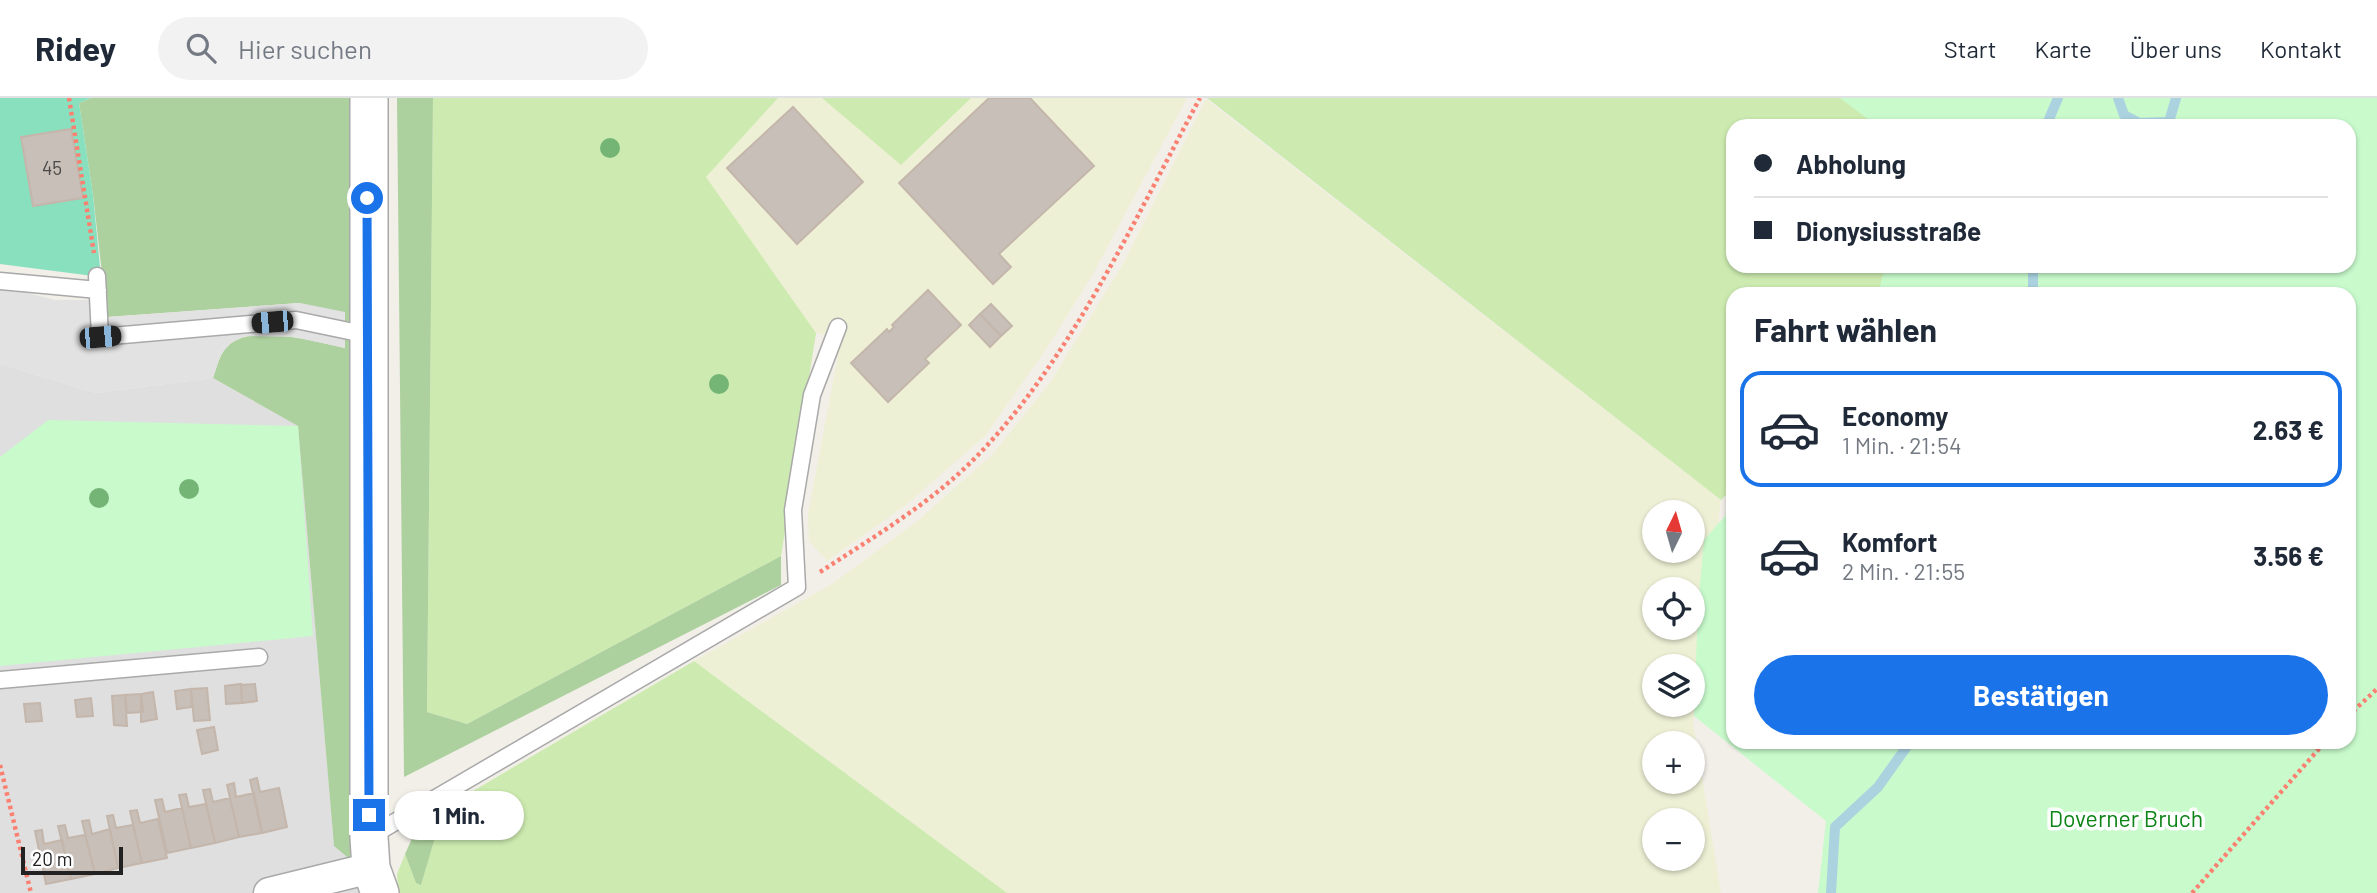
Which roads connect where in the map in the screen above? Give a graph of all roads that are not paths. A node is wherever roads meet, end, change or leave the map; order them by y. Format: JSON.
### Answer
{"nodes":[{"id":1,"x":369,"y":98,"type":"edge"},
{"id":2,"x":0,"y":282,"type":"edge"},
{"id":3,"x":838,"y":327,"type":"dead end"},
{"id":4,"x":368,"y":334,"type":"junction"},
{"id":5,"x":259,"y":657,"type":"dead end"},
{"id":6,"x":0,"y":680,"type":"edge"},
{"id":7,"x":373,"y":866,"type":"edge"},
{"id":8,"x":269,"y":893,"type":"edge"}],
"edges":[{"from":1,"to":4,"type":"street"},
{"from":2,"to":4,"type":"lane"},
{"from":3,"to":7,"type":"lane"},
{"from":4,"to":7,"type":"street"},
{"from":5,"to":6,"type":"lane"},
{"from":7,"to":8,"type":"street"}]}
